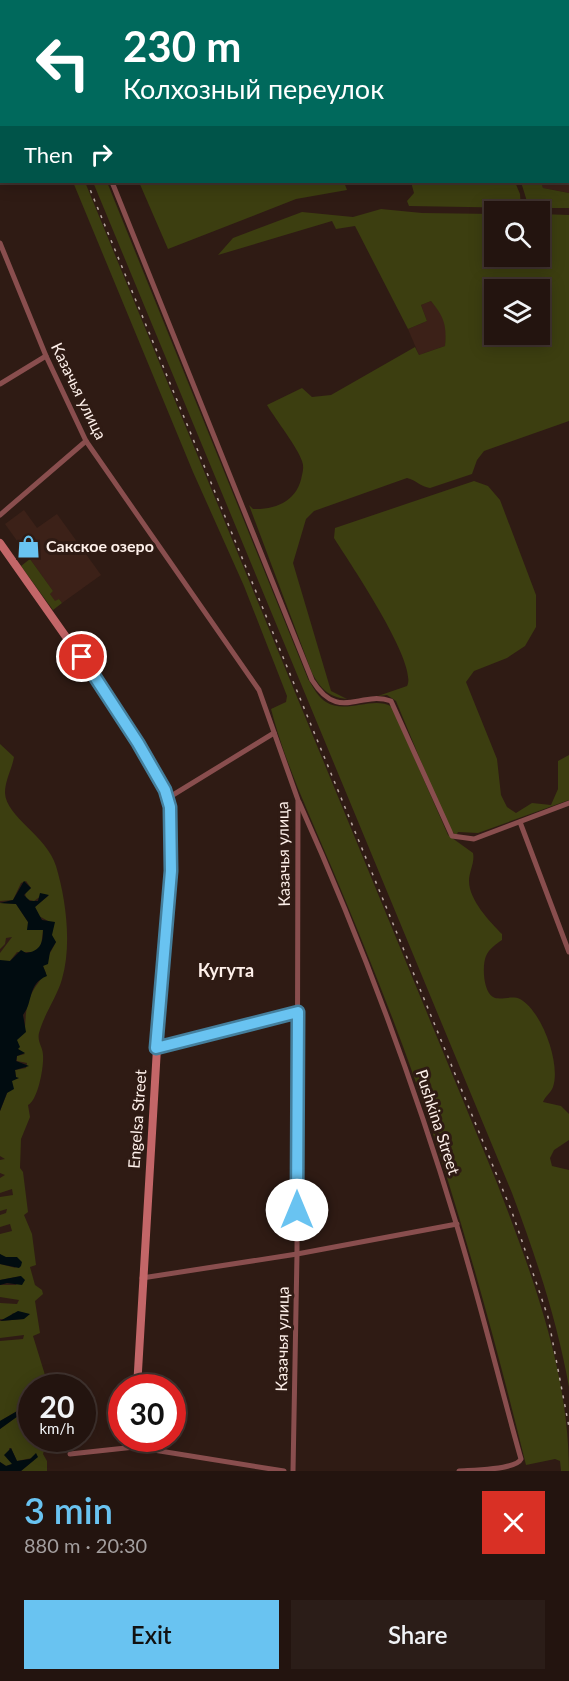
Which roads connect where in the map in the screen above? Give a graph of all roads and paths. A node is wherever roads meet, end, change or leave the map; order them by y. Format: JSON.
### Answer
{"nodes":[{"id":1,"x":112,"y":183,"type":"edge"},
{"id":2,"x":0,"y":243,"type":"edge"},
{"id":3,"x":46,"y":356,"type":"junction"},
{"id":4,"x":0,"y":384,"type":"edge"},
{"id":5,"x":86,"y":441,"type":"junction"},
{"id":6,"x":0,"y":515,"type":"edge"},
{"id":7,"x":0,"y":543,"type":"edge"},
{"id":8,"x":274,"y":733,"type":"junction"},
{"id":9,"x":168,"y":798,"type":"junction"},
{"id":10,"x":298,"y":800,"type":"junction"},
{"id":11,"x":569,"y":803,"type":"edge"},
{"id":12,"x":520,"y":822,"type":"junction"},
{"id":13,"x":569,"y":952,"type":"edge"},
{"id":14,"x":298,"y":1012,"type":"junction"},
{"id":15,"x":156,"y":1048,"type":"junction"},
{"id":16,"x":456,"y":1224,"type":"junction"},
{"id":17,"x":297,"y":1254,"type":"junction"},
{"id":18,"x":142,"y":1278,"type":"junction"},
{"id":19,"x":138,"y":1374,"type":"edge"},
{"id":20,"x":108,"y":1448,"type":"edge"},
{"id":21,"x":183,"y":1452,"type":"edge"},
{"id":22,"x":70,"y":1454,"type":"dead end"},
{"id":23,"x":284,"y":1471,"type":"edge"},
{"id":24,"x":293,"y":1471,"type":"edge"},
{"id":25,"x":459,"y":1471,"type":"edge"}],
"edges":[{"from":1,"to":12,"type":"street"},
{"from":2,"to":3,"type":"street","name":"Казачья улица"},
{"from":3,"to":4,"type":"street"},
{"from":3,"to":5,"type":"street","name":"Казачья улица"},
{"from":5,"to":6,"type":"street"},
{"from":5,"to":8,"type":"street","name":"Казачья улица"},
{"from":7,"to":9,"type":"street","name":"Engelsa Street"},
{"from":8,"to":9,"type":"street"},
{"from":8,"to":10,"type":"street","name":"Казачья улица"},
{"from":9,"to":15,"type":"street","name":"Engelsa Street"},
{"from":10,"to":14,"type":"street","name":"Казачья улица"},
{"from":10,"to":16,"type":"street","name":"Pushkina Street"},
{"from":11,"to":12,"type":"street"},
{"from":12,"to":13,"type":"street"},
{"from":14,"to":15,"type":"street"},
{"from":14,"to":17,"type":"street","name":"Казачья улица"},
{"from":15,"to":18,"type":"street","name":"Engelsa Street"},
{"from":16,"to":17,"type":"street"},
{"from":16,"to":25,"type":"street","name":"Pushkina Street"},
{"from":17,"to":18,"type":"street"},
{"from":17,"to":24,"type":"street","name":"Казачья улица"},
{"from":18,"to":19,"type":"street","name":"Engelsa Street"},
{"from":20,"to":22,"type":"street"},
{"from":21,"to":23,"type":"street"}]}
